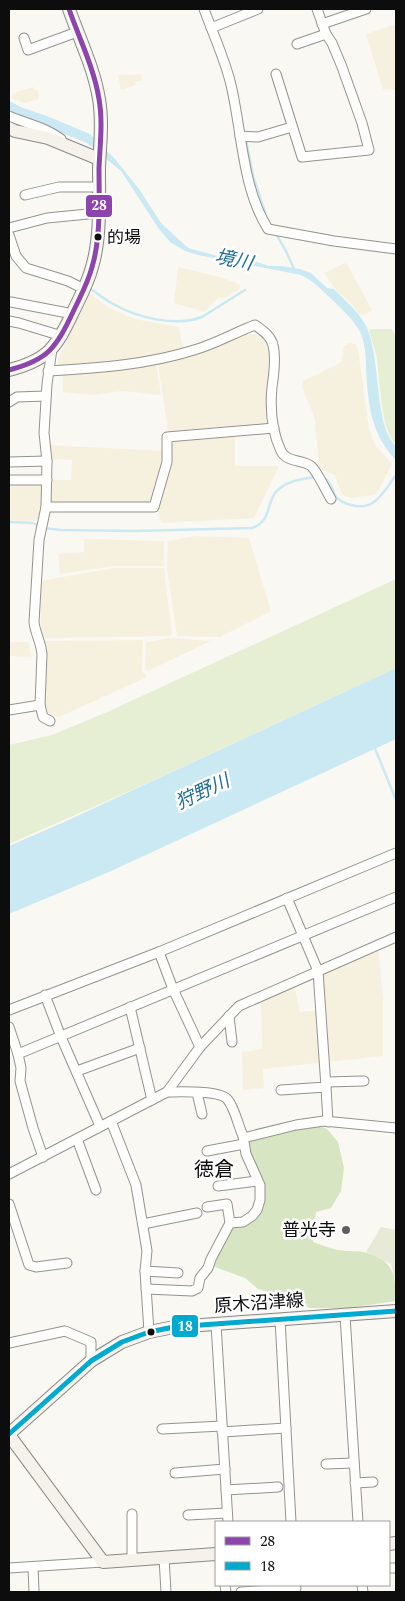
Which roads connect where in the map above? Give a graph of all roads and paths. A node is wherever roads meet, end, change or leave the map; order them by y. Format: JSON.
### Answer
{"nodes":[{"id":1,"x":69,"y":9,"type":"edge"},
{"id":2,"x":204,"y":9,"type":"edge"},
{"id":3,"x":258,"y":9,"type":"edge"},
{"id":4,"x":316,"y":9,"type":"edge"},
{"id":5,"x":366,"y":9,"type":"edge"},
{"id":6,"x":322,"y":24,"type":"junction"},
{"id":7,"x":211,"y":28,"type":"junction"},
{"id":8,"x":77,"y":32,"type":"junction"},
{"id":9,"x":326,"y":34,"type":"junction"},
{"id":10,"x":24,"y":38,"type":"dead end"},
{"id":11,"x":297,"y":44,"type":"dead end"},
{"id":12,"x":276,"y":74,"type":"dead end"},
{"id":13,"x":9,"y":116,"type":"edge"},
{"id":14,"x":292,"y":127,"type":"junction"},
{"id":15,"x":9,"y":128,"type":"edge"},
{"id":16,"x":240,"y":136,"type":"junction"},
{"id":17,"x":68,"y":145,"type":"junction"},
{"id":18,"x":99,"y":157,"type":"junction"},
{"id":19,"x":99,"y":186,"type":"junction"},
{"id":20,"x":25,"y":195,"type":"dead end"},
{"id":21,"x":98,"y":213,"type":"junction"},
{"id":22,"x":9,"y":228,"type":"edge"},
{"id":23,"x":9,"y":239,"type":"edge"},
{"id":24,"x":396,"y":250,"type":"edge"},
{"id":25,"x":84,"y":289,"type":"junction"},
{"id":26,"x":12,"y":302,"type":"dead end"},
{"id":27,"x":73,"y":314,"type":"junction"},
{"id":28,"x":9,"y":321,"type":"edge"},
{"id":29,"x":62,"y":336,"type":"junction"},
{"id":30,"x":52,"y":349,"type":"junction"},
{"id":31,"x":9,"y":370,"type":"edge"},
{"id":32,"x":48,"y":371,"type":"junction"},
{"id":33,"x":46,"y":396,"type":"junction"},
{"id":34,"x":9,"y":402,"type":"edge"},
{"id":35,"x":274,"y":428,"type":"junction"},
{"id":36,"x":47,"y":461,"type":"junction"},
{"id":37,"x":9,"y":462,"type":"edge"},
{"id":38,"x":9,"y":480,"type":"edge"},
{"id":39,"x":47,"y":480,"type":"junction"},
{"id":40,"x":332,"y":499,"type":"dead end"},
{"id":41,"x":46,"y":507,"type":"junction"},
{"id":42,"x":40,"y":705,"type":"junction"},
{"id":43,"x":9,"y":710,"type":"edge"},
{"id":44,"x":50,"y":721,"type":"dead end"},
{"id":45,"x":396,"y":853,"type":"edge"},
{"id":46,"x":396,"y":897,"type":"edge"},
{"id":47,"x":287,"y":898,"type":"junction"},
{"id":48,"x":303,"y":935,"type":"junction"},
{"id":49,"x":396,"y":937,"type":"edge"},
{"id":50,"x":159,"y":952,"type":"junction"},
{"id":51,"x":318,"y":971,"type":"junction"},
{"id":52,"x":173,"y":989,"type":"junction"},
{"id":53,"x":45,"y":995,"type":"junction"},
{"id":54,"x":130,"y":1007,"type":"junction"},
{"id":55,"x":9,"y":1010,"type":"edge"},
{"id":56,"x":229,"y":1016,"type":"junction"},
{"id":57,"x":9,"y":1027,"type":"edge"},
{"id":58,"x":61,"y":1036,"type":"junction"},
{"id":59,"x":232,"y":1042,"type":"dead end"},
{"id":60,"x":200,"y":1047,"type":"junction"},
{"id":61,"x":140,"y":1048,"type":"junction"},
{"id":62,"x":18,"y":1057,"type":"junction"},
{"id":63,"x":9,"y":1062,"type":"edge"},
{"id":64,"x":77,"y":1071,"type":"junction"},
{"id":65,"x":364,"y":1081,"type":"dead end"},
{"id":66,"x":326,"y":1084,"type":"junction"},
{"id":67,"x":281,"y":1090,"type":"dead end"},
{"id":68,"x":167,"y":1092,"type":"junction"},
{"id":69,"x":197,"y":1093,"type":"junction"},
{"id":70,"x":152,"y":1100,"type":"junction"},
{"id":71,"x":202,"y":1114,"type":"dead end"},
{"id":72,"x":111,"y":1121,"type":"junction"},
{"id":73,"x":328,"y":1122,"type":"junction"},
{"id":74,"x":100,"y":1126,"type":"junction"},
{"id":75,"x":396,"y":1128,"type":"edge"},
{"id":76,"x":77,"y":1139,"type":"junction"},
{"id":77,"x":243,"y":1140,"type":"junction"},
{"id":78,"x":207,"y":1151,"type":"dead end"},
{"id":79,"x":43,"y":1157,"type":"junction"},
{"id":80,"x":9,"y":1174,"type":"edge"},
{"id":81,"x":257,"y":1181,"type":"junction"},
{"id":82,"x":218,"y":1186,"type":"dead end"},
{"id":83,"x":96,"y":1190,"type":"dead end"},
{"id":84,"x":9,"y":1204,"type":"edge"},
{"id":85,"x":207,"y":1207,"type":"dead end"},
{"id":86,"x":196,"y":1213,"type":"dead end"},
{"id":87,"x":230,"y":1222,"type":"junction"},
{"id":88,"x":143,"y":1224,"type":"junction"},
{"id":89,"x":67,"y":1263,"type":"dead end"},
{"id":90,"x":145,"y":1271,"type":"junction"},
{"id":91,"x":178,"y":1273,"type":"dead end"},
{"id":92,"x":146,"y":1289,"type":"junction"},
{"id":93,"x":396,"y":1311,"type":"edge"},
{"id":94,"x":345,"y":1315,"type":"junction"},
{"id":95,"x":280,"y":1319,"type":"junction"},
{"id":96,"x":216,"y":1324,"type":"junction"},
{"id":97,"x":149,"y":1332,"type":"junction"},
{"id":98,"x":9,"y":1343,"type":"edge"},
{"id":99,"x":91,"y":1361,"type":"junction"},
{"id":100,"x":286,"y":1428,"type":"junction"},
{"id":101,"x":162,"y":1429,"type":"dead end"},
{"id":102,"x":222,"y":1429,"type":"junction"},
{"id":103,"x":9,"y":1434,"type":"edge"},
{"id":104,"x":354,"y":1463,"type":"junction"},
{"id":105,"x":326,"y":1464,"type":"dead end"},
{"id":106,"x":224,"y":1469,"type":"junction"},
{"id":107,"x":175,"y":1473,"type":"dead end"},
{"id":108,"x":373,"y":1482,"type":"dead end"},
{"id":109,"x":355,"y":1483,"type":"junction"},
{"id":110,"x":278,"y":1486,"type":"dead end"},
{"id":111,"x":226,"y":1490,"type":"junction"},
{"id":112,"x":132,"y":1514,"type":"dead end"},
{"id":113,"x":188,"y":1515,"type":"dead end"},
{"id":114,"x":227,"y":1517,"type":"edge"},
{"id":115,"x":291,"y":1521,"type":"edge"},
{"id":116,"x":358,"y":1521,"type":"edge"},
{"id":117,"x":215,"y":1554,"type":"edge"},
{"id":118,"x":164,"y":1558,"type":"junction"},
{"id":119,"x":132,"y":1560,"type":"junction"},
{"id":120,"x":103,"y":1562,"type":"junction"},
{"id":121,"x":33,"y":1567,"type":"junction"},
{"id":122,"x":9,"y":1568,"type":"edge"},
{"id":123,"x":296,"y":1588,"type":"edge"},
{"id":124,"x":34,"y":1592,"type":"edge"},
{"id":125,"x":166,"y":1592,"type":"edge"},
{"id":126,"x":240,"y":1592,"type":"edge"}],
"edges":[{"from":1,"to":8,"type":"main road"},
{"from":2,"to":7,"type":"street"},
{"from":3,"to":7,"type":"street"},
{"from":4,"to":6,"type":"street"},
{"from":5,"to":6,"type":"street"},
{"from":6,"to":9,"type":"street"},
{"from":7,"to":16,"type":"street"},
{"from":8,"to":10,"type":"street"},
{"from":8,"to":18,"type":"main road"},
{"from":9,"to":11,"type":"street"},
{"from":9,"to":14,"type":"street"},
{"from":12,"to":14,"type":"street"},
{"from":13,"to":17,"type":"street"},
{"from":14,"to":16,"type":"street"},
{"from":15,"to":17,"type":"main road"},
{"from":16,"to":24,"type":"street"},
{"from":17,"to":18,"type":"main road"},
{"from":18,"to":19,"type":"main road"},
{"from":19,"to":20,"type":"street"},
{"from":19,"to":21,"type":"main road"},
{"from":21,"to":22,"type":"street"},
{"from":21,"to":25,"type":"main road"},
{"from":23,"to":25,"type":"street"},
{"from":25,"to":27,"type":"main road"},
{"from":26,"to":27,"type":"street"},
{"from":27,"to":29,"type":"main road"},
{"from":28,"to":29,"type":"street"},
{"from":29,"to":30,"type":"main road"},
{"from":30,"to":31,"type":"main road"},
{"from":30,"to":32,"type":"street"},
{"from":32,"to":33,"type":"street"},
{"from":32,"to":35,"type":"street"},
{"from":33,"to":34,"type":"street"},
{"from":33,"to":36,"type":"street"},
{"from":35,"to":40,"type":"street"},
{"from":35,"to":41,"type":"street"},
{"from":36,"to":37,"type":"street"},
{"from":36,"to":39,"type":"street"},
{"from":38,"to":39,"type":"street"},
{"from":39,"to":41,"type":"street"},
{"from":41,"to":42,"type":"street"},
{"from":42,"to":43,"type":"street"},
{"from":42,"to":44,"type":"street"},
{"from":45,"to":47,"type":"street"},
{"from":46,"to":48,"type":"street"},
{"from":47,"to":48,"type":"street"},
{"from":47,"to":50,"type":"street"},
{"from":48,"to":51,"type":"street"},
{"from":48,"to":52,"type":"street"},
{"from":49,"to":51,"type":"street"},
{"from":50,"to":52,"type":"street"},
{"from":50,"to":53,"type":"street"},
{"from":51,"to":56,"type":"street"},
{"from":51,"to":66,"type":"street"},
{"from":52,"to":54,"type":"street"},
{"from":52,"to":60,"type":"street"},
{"from":53,"to":55,"type":"street"},
{"from":53,"to":58,"type":"street"},
{"from":54,"to":58,"type":"street"},
{"from":54,"to":61,"type":"street"},
{"from":56,"to":59,"type":"street"},
{"from":56,"to":60,"type":"street"},
{"from":57,"to":62,"type":"street"},
{"from":58,"to":62,"type":"street"},
{"from":58,"to":64,"type":"street"},
{"from":60,"to":68,"type":"street"},
{"from":61,"to":64,"type":"street"},
{"from":61,"to":70,"type":"street"},
{"from":62,"to":63,"type":"street"},
{"from":62,"to":79,"type":"street"},
{"from":64,"to":74,"type":"street"},
{"from":65,"to":66,"type":"street"},
{"from":66,"to":67,"type":"street"},
{"from":66,"to":73,"type":"street"},
{"from":68,"to":69,"type":"street"},
{"from":68,"to":70,"type":"street"},
{"from":69,"to":71,"type":"street"},
{"from":69,"to":77,"type":"street"},
{"from":70,"to":72,"type":"street"},
{"from":72,"to":74,"type":"street"},
{"from":72,"to":88,"type":"street"},
{"from":73,"to":75,"type":"street"},
{"from":73,"to":77,"type":"street"},
{"from":74,"to":76,"type":"street"},
{"from":76,"to":79,"type":"street"},
{"from":76,"to":83,"type":"street"},
{"from":77,"to":78,"type":"street"},
{"from":77,"to":81,"type":"street"},
{"from":79,"to":80,"type":"street"},
{"from":81,"to":82,"type":"street"},
{"from":81,"to":87,"type":"street"},
{"from":84,"to":89,"type":"street"},
{"from":85,"to":87,"type":"street"},
{"from":86,"to":88,"type":"street"},
{"from":87,"to":92,"type":"street"},
{"from":88,"to":90,"type":"street"},
{"from":90,"to":91,"type":"street"},
{"from":90,"to":92,"type":"street"},
{"from":92,"to":97,"type":"street"},
{"from":93,"to":94,"type":"main road","name":"原木沼津線"},
{"from":94,"to":95,"type":"main road","name":"原木沼津線"},
{"from":94,"to":104,"type":"street"},
{"from":95,"to":96,"type":"main road","name":"原木沼津線"},
{"from":95,"to":100,"type":"street"},
{"from":96,"to":97,"type":"main road","name":"原木沼津線"},
{"from":96,"to":102,"type":"street"},
{"from":97,"to":99,"type":"main road","name":"原木沼津線"},
{"from":98,"to":99,"type":"street"},
{"from":99,"to":103,"type":"main road","name":"原木沼津線"},
{"from":100,"to":102,"type":"street"},
{"from":100,"to":115,"type":"street"},
{"from":101,"to":102,"type":"street"},
{"from":102,"to":106,"type":"street"},
{"from":103,"to":120,"type":"main road"},
{"from":104,"to":105,"type":"street"},
{"from":104,"to":109,"type":"street"},
{"from":106,"to":107,"type":"street"},
{"from":106,"to":111,"type":"street"},
{"from":108,"to":109,"type":"street"},
{"from":109,"to":116,"type":"street"},
{"from":110,"to":111,"type":"street"},
{"from":111,"to":114,"type":"street"},
{"from":112,"to":119,"type":"street"},
{"from":113,"to":114,"type":"street"},
{"from":117,"to":118,"type":"main road"},
{"from":118,"to":119,"type":"main road"},
{"from":118,"to":125,"type":"street"},
{"from":119,"to":120,"type":"main road"},
{"from":120,"to":121,"type":"street"},
{"from":121,"to":122,"type":"street"},
{"from":121,"to":124,"type":"street"},
{"from":123,"to":126,"type":"street"}]}
